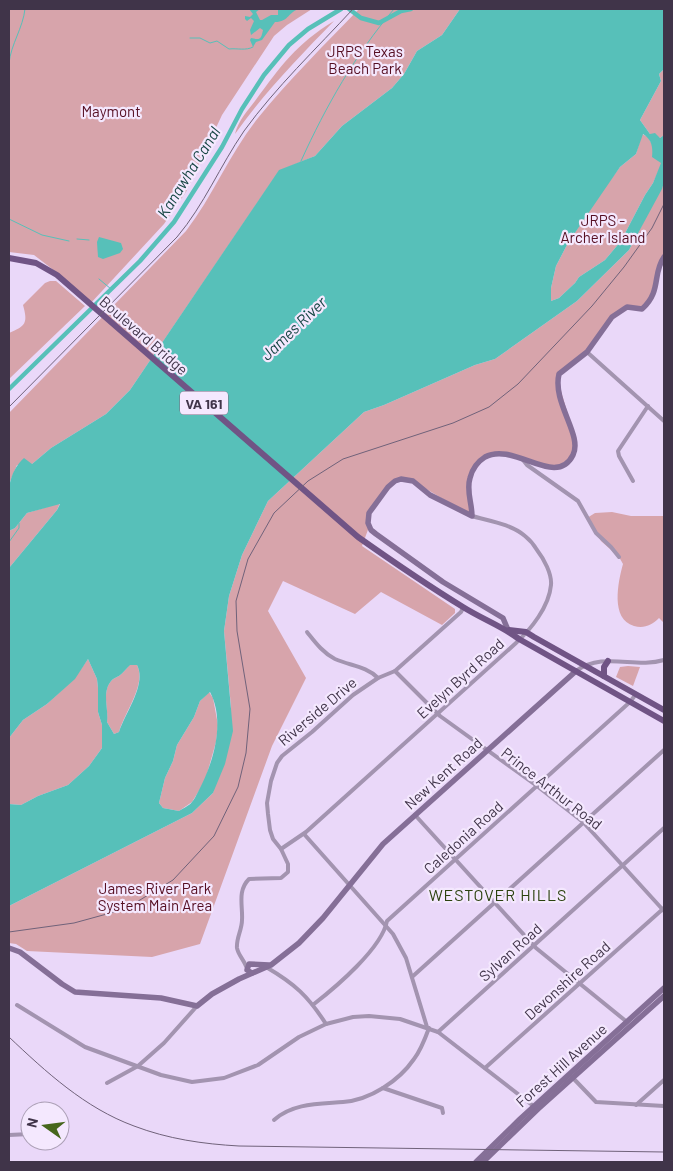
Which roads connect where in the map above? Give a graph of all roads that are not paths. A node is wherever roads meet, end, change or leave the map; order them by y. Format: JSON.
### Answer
{"nodes":[{"id":1,"x":664,"y":257,"type":"edge"},
{"id":2,"x":9,"y":258,"type":"edge"},
{"id":3,"x":586,"y":352,"type":"junction"},
{"id":4,"x":648,"y":406,"type":"junction"},
{"id":5,"x":664,"y":421,"type":"edge"},
{"id":6,"x":522,"y":458,"type":"junction"},
{"id":7,"x":633,"y":481,"type":"dead end"},
{"id":8,"x":472,"y":516,"type":"junction"},
{"id":9,"x":619,"y":557,"type":"dead end"},
{"id":10,"x":464,"y":608,"type":"junction"},
{"id":11,"x":508,"y":630,"type":"junction"},
{"id":12,"x":307,"y":632,"type":"dead end"},
{"id":13,"x":526,"y":632,"type":"junction"},
{"id":14,"x":519,"y":640,"type":"junction"},
{"id":15,"x":664,"y":660,"type":"edge"},
{"id":16,"x":608,"y":661,"type":"junction"},
{"id":17,"x":585,"y":665,"type":"junction"},
{"id":18,"x":395,"y":670,"type":"junction"},
{"id":19,"x":576,"y":671,"type":"junction"},
{"id":20,"x":604,"y":676,"type":"junction"},
{"id":21,"x":378,"y":678,"type":"junction"},
{"id":22,"x":636,"y":694,"type":"junction"},
{"id":23,"x":630,"y":702,"type":"junction"},
{"id":24,"x":664,"y":710,"type":"edge"},
{"id":25,"x":437,"y":714,"type":"junction"},
{"id":26,"x":664,"y":721,"type":"edge"},
{"id":27,"x":486,"y":750,"type":"junction"},
{"id":28,"x":664,"y":750,"type":"edge"},
{"id":29,"x":537,"y":786,"type":"junction"},
{"id":30,"x":415,"y":815,"type":"junction"},
{"id":31,"x":582,"y":822,"type":"junction"},
{"id":32,"x":664,"y":828,"type":"edge"},
{"id":33,"x":304,"y":834,"type":"junction"},
{"id":34,"x":281,"y":848,"type":"junction"},
{"id":35,"x":455,"y":859,"type":"junction"},
{"id":36,"x":623,"y":864,"type":"junction"},
{"id":37,"x":349,"y":885,"type":"junction"},
{"id":38,"x":494,"y":903,"type":"junction"},
{"id":39,"x":664,"y":909,"type":"edge"},
{"id":40,"x":386,"y":925,"type":"junction"},
{"id":41,"x":534,"y":945,"type":"junction"},
{"id":42,"x":9,"y":948,"type":"edge"},
{"id":43,"x":244,"y":961,"type":"junction"},
{"id":44,"x":253,"y":964,"type":"junction"},
{"id":45,"x":268,"y":966,"type":"junction"},
{"id":46,"x":250,"y":971,"type":"junction"},
{"id":47,"x":412,"y":977,"type":"junction"},
{"id":48,"x":579,"y":984,"type":"junction"},
{"id":49,"x":664,"y":988,"type":"edge"},
{"id":50,"x":664,"y":996,"type":"edge"},
{"id":51,"x":314,"y":1004,"type":"junction"},
{"id":52,"x":17,"y":1005,"type":"dead end"},
{"id":53,"x":197,"y":1006,"type":"junction"},
{"id":54,"x":629,"y":1023,"type":"junction"},
{"id":55,"x":326,"y":1024,"type":"junction"},
{"id":56,"x":428,"y":1028,"type":"junction"},
{"id":57,"x":438,"y":1032,"type":"junction"},
{"id":58,"x":138,"y":1066,"type":"junction"},
{"id":59,"x":485,"y":1068,"type":"junction"},
{"id":60,"x":571,"y":1076,"type":"junction"},
{"id":61,"x":664,"y":1080,"type":"edge"},
{"id":62,"x":107,"y":1084,"type":"dead end"},
{"id":63,"x":383,"y":1088,"type":"junction"},
{"id":64,"x":636,"y":1105,"type":"junction"},
{"id":65,"x":664,"y":1106,"type":"edge"},
{"id":66,"x":536,"y":1108,"type":"junction"},
{"id":67,"x":443,"y":1113,"type":"dead end"},
{"id":68,"x":274,"y":1120,"type":"dead end"},
{"id":69,"x":476,"y":1162,"type":"edge"},
{"id":70,"x":483,"y":1162,"type":"edge"}],
"edges":[{"from":1,"to":3,"type":"street"},
{"from":2,"to":10,"type":"main road","name":"Boulevard Bridge","number":"VA 161"},
{"from":3,"to":4,"type":"street"},
{"from":3,"to":6,"type":"street"},
{"from":4,"to":5,"type":"street"},
{"from":4,"to":7,"type":"street"},
{"from":6,"to":8,"type":"street"},
{"from":6,"to":9,"type":"street"},
{"from":8,"to":11,"type":"street"},
{"from":8,"to":13,"type":"street","name":"Evelyn Byrd Road"},
{"from":10,"to":11,"type":"main road","number":"VA 161"},
{"from":10,"to":18,"type":"street","name":"Riverside Drive"},
{"from":11,"to":13,"type":"main road","number":"VA 161"},
{"from":11,"to":14,"type":"main road","number":"VA 161"},
{"from":12,"to":21,"type":"street","name":"Riverside Drive"},
{"from":13,"to":14,"type":"street","name":"Evelyn Byrd Road"},
{"from":13,"to":17,"type":"main road","number":"VA 161"},
{"from":14,"to":19,"type":"main road","number":"VA 161"},
{"from":14,"to":25,"type":"street","name":"Evelyn Byrd Road"},
{"from":15,"to":16,"type":"street","name":"New Kent Road"},
{"from":16,"to":17,"type":"street","name":"New Kent Road"},
{"from":16,"to":20,"type":"main road"},
{"from":17,"to":19,"type":"street","name":"New Kent Road"},
{"from":17,"to":20,"type":"main road","number":"VA 161"},
{"from":18,"to":21,"type":"street","name":"Riverside Drive"},
{"from":18,"to":25,"type":"street","name":"Prince Arthur Road"},
{"from":19,"to":23,"type":"main road","number":"VA 161"},
{"from":19,"to":27,"type":"street","name":"New Kent Road"},
{"from":20,"to":22,"type":"main road","number":"VA 161"},
{"from":21,"to":34,"type":"street","name":"Riverside Drive"},
{"from":22,"to":23,"type":"street","name":"Caledonia Road"},
{"from":22,"to":24,"type":"main road","number":"VA 161"},
{"from":23,"to":26,"type":"main road","number":"VA 161"},
{"from":23,"to":29,"type":"street","name":"Caledonia Road"},
{"from":25,"to":27,"type":"street","name":"Prince Arthur Road"},
{"from":25,"to":33,"type":"street","name":"Evelyn Byrd Road"},
{"from":27,"to":29,"type":"street","name":"Prince Arthur Road"},
{"from":27,"to":30,"type":"street","name":"New Kent Road"},
{"from":28,"to":31,"type":"street"},
{"from":29,"to":31,"type":"street","name":"Prince Arthur Road"},
{"from":29,"to":35,"type":"street","name":"Caledonia Road"},
{"from":30,"to":35,"type":"street"},
{"from":30,"to":37,"type":"street","name":"New Kent Road"},
{"from":31,"to":36,"type":"street","name":"Prince Arthur Road"},
{"from":31,"to":38,"type":"street"},
{"from":32,"to":36,"type":"street","name":"Sylvan Road"},
{"from":33,"to":34,"type":"street","name":"Evelyn Byrd Road"},
{"from":33,"to":37,"type":"street"},
{"from":34,"to":43,"type":"street","name":"Riverside Drive"},
{"from":35,"to":38,"type":"street"},
{"from":35,"to":40,"type":"street","name":"Caledonia Road"},
{"from":36,"to":39,"type":"street","name":"Prince Arthur Road"},
{"from":36,"to":41,"type":"street","name":"Sylvan Road"},
{"from":37,"to":40,"type":"street"},
{"from":37,"to":45,"type":"street","name":"New Kent Road"},
{"from":38,"to":41,"type":"street"},
{"from":38,"to":47,"type":"street"},
{"from":39,"to":48,"type":"street","name":"Devonshire Road"},
{"from":40,"to":47,"type":"street"},
{"from":40,"to":51,"type":"street","name":"Caledonia Road"},
{"from":41,"to":48,"type":"street"},
{"from":41,"to":57,"type":"street","name":"Sylvan Road"},
{"from":42,"to":53,"type":"street"},
{"from":43,"to":44,"type":"street"},
{"from":43,"to":46,"type":"street","name":"Riverside Drive"},
{"from":44,"to":45,"type":"street"},
{"from":44,"to":46,"type":"street"},
{"from":45,"to":46,"type":"street","name":"New Kent Road"},
{"from":45,"to":51,"type":"street"},
{"from":46,"to":53,"type":"street","name":"New Kent Road"},
{"from":47,"to":56,"type":"street"},
{"from":48,"to":54,"type":"street"},
{"from":48,"to":59,"type":"street","name":"Devonshire Road"},
{"from":49,"to":54,"type":"street","name":"Forest Hill Avenue"},
{"from":50,"to":54,"type":"street","name":"Forest Hill Avenue"},
{"from":51,"to":55,"type":"street"},
{"from":52,"to":58,"type":"street"},
{"from":53,"to":58,"type":"street","name":"New Kent Road"},
{"from":54,"to":60,"type":"street","name":"Forest Hill Avenue"},
{"from":55,"to":56,"type":"street"},
{"from":55,"to":58,"type":"street"},
{"from":56,"to":57,"type":"street"},
{"from":56,"to":63,"type":"street"},
{"from":57,"to":59,"type":"street"},
{"from":58,"to":62,"type":"street","name":"New Kent Road"},
{"from":59,"to":66,"type":"street"},
{"from":60,"to":64,"type":"street"},
{"from":60,"to":66,"type":"street","name":"Forest Hill Avenue"},
{"from":61,"to":64,"type":"street"},
{"from":63,"to":67,"type":"street"},
{"from":63,"to":68,"type":"street"},
{"from":64,"to":65,"type":"street"},
{"from":66,"to":69,"type":"street","name":"Forest Hill Avenue"},
{"from":66,"to":70,"type":"street","name":"Forest Hill Avenue"}]}
